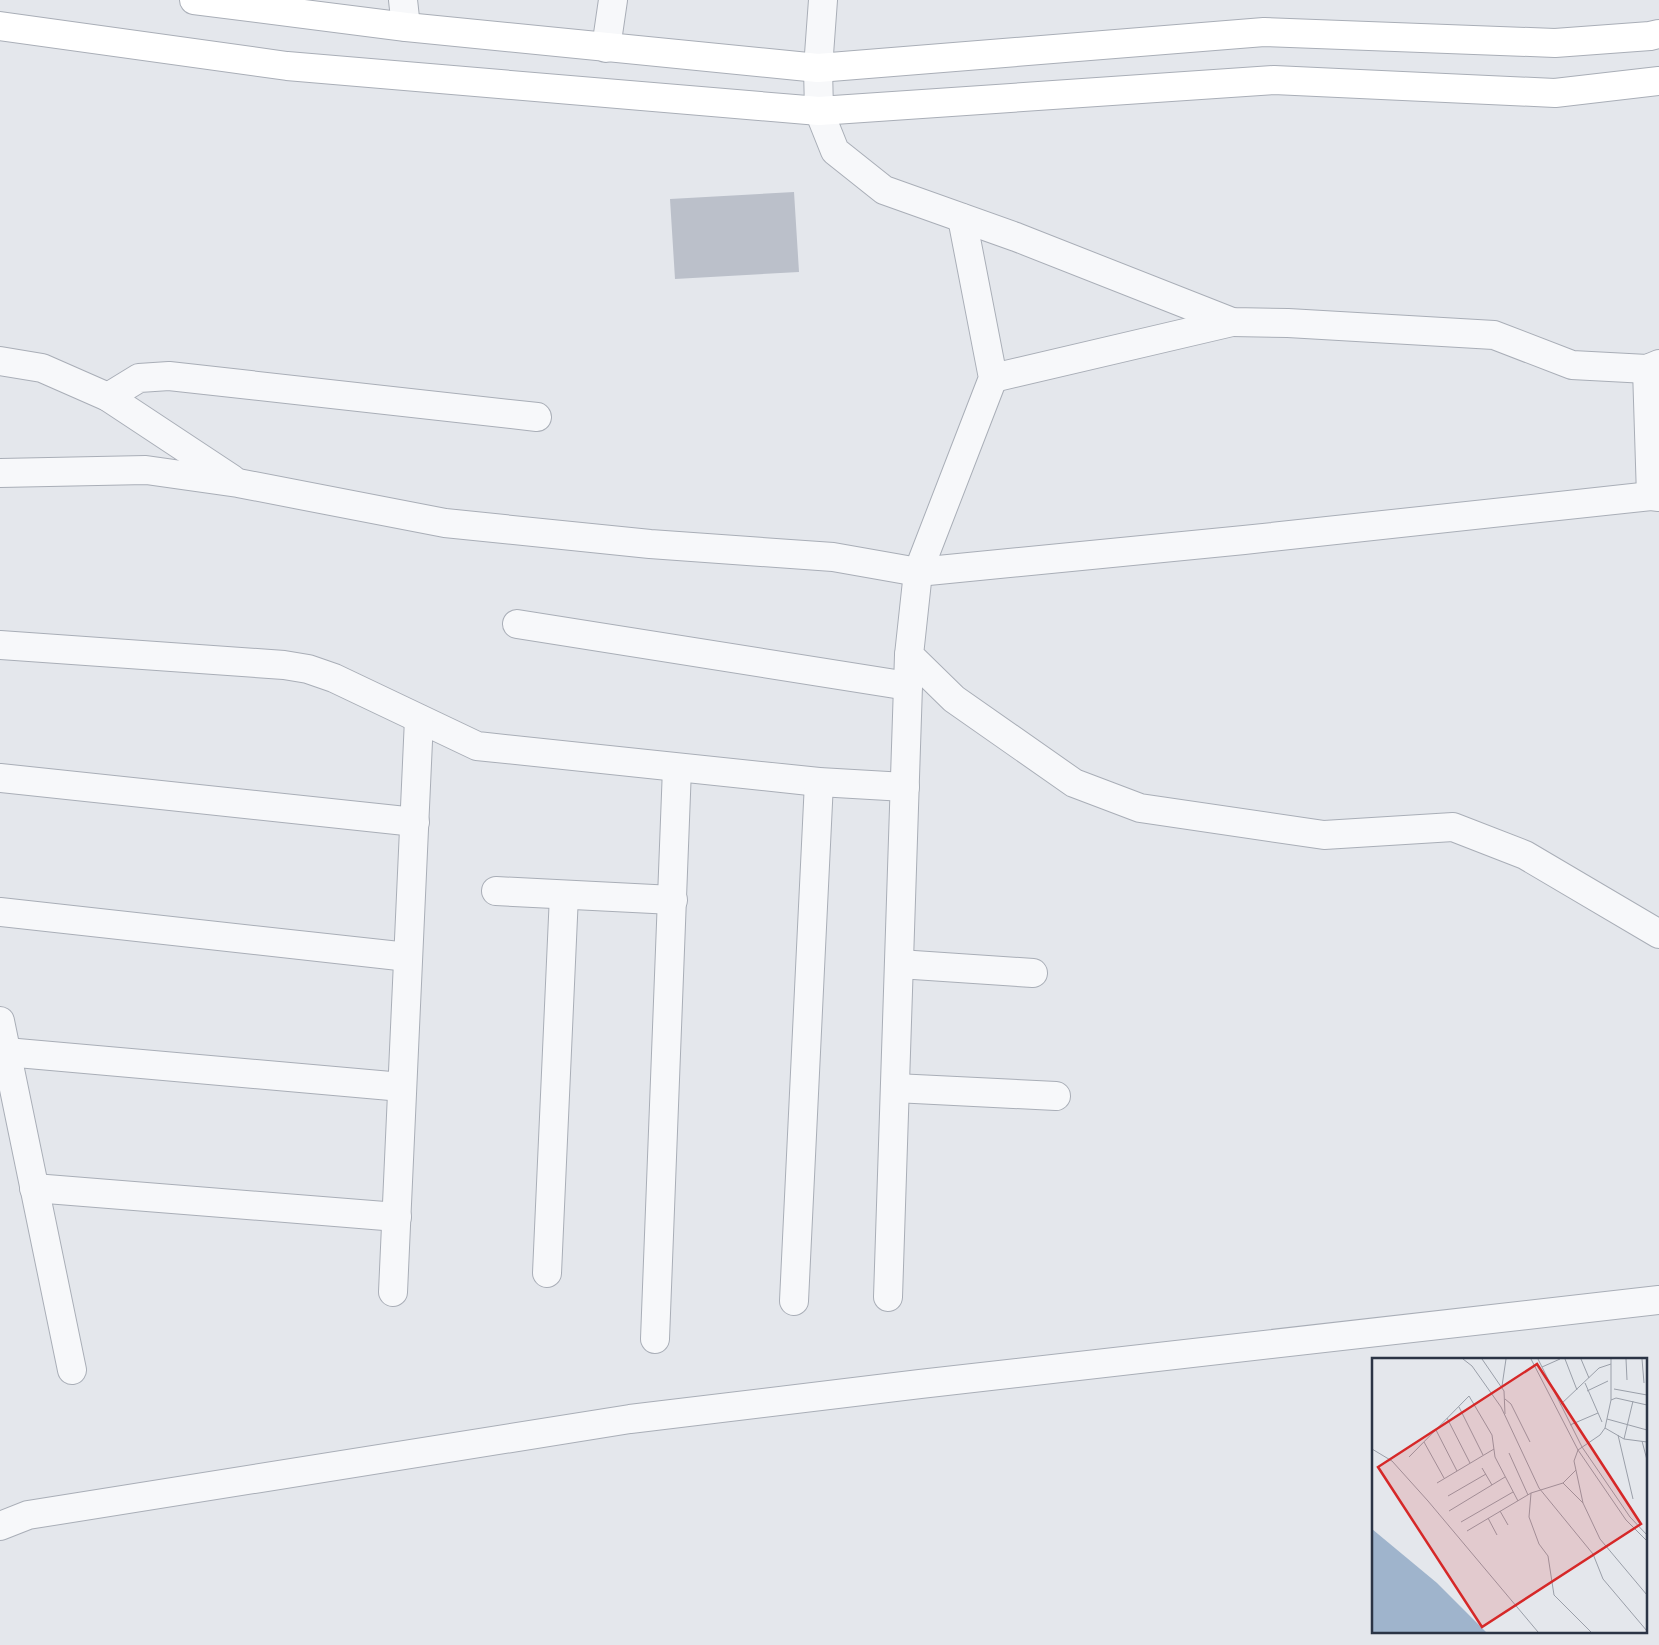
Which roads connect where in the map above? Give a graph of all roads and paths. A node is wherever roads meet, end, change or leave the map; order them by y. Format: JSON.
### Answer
{"nodes":[{"id":1,"x":194,"y":0,"type":"edge"},
{"id":2,"x":403,"y":0,"type":"edge"},
{"id":3,"x":613,"y":0,"type":"edge"},
{"id":4,"x":823,"y":0,"type":"edge"},
{"id":5,"x":0,"y":26,"type":"edge"},
{"id":6,"x":406,"y":27,"type":"junction"},
{"id":7,"x":1656,"y":29,"type":"edge"},
{"id":8,"x":606,"y":48,"type":"junction"},
{"id":9,"x":818,"y":68,"type":"junction"},
{"id":10,"x":1659,"y":82,"type":"edge"},
{"id":11,"x":819,"y":111,"type":"junction"},
{"id":12,"x":962,"y":218,"type":"junction"},
{"id":13,"x":1232,"y":322,"type":"junction"},
{"id":14,"x":0,"y":361,"type":"edge"},
{"id":15,"x":1653,"y":366,"type":"edge"},
{"id":16,"x":993,"y":378,"type":"junction"},
{"id":17,"x":108,"y":398,"type":"junction"},
{"id":18,"x":537,"y":417,"type":"dead end"},
{"id":19,"x":0,"y":473,"type":"edge"},
{"id":20,"x":238,"y":483,"type":"junction"},
{"id":21,"x":1655,"y":496,"type":"edge"},
{"id":22,"x":918,"y":572,"type":"junction"},
{"id":23,"x":518,"y":624,"type":"dead end"},
{"id":24,"x":0,"y":646,"type":"edge"},
{"id":25,"x":909,"y":655,"type":"junction"},
{"id":26,"x":908,"y":686,"type":"junction"},
{"id":27,"x":419,"y":719,"type":"junction"},
{"id":28,"x":677,"y":768,"type":"junction"},
{"id":29,"x":0,"y":778,"type":"edge"},
{"id":30,"x":819,"y":782,"type":"junction"},
{"id":31,"x":905,"y":787,"type":"junction"},
{"id":32,"x":415,"y":822,"type":"junction"},
{"id":33,"x":496,"y":891,"type":"dead end"},
{"id":34,"x":564,"y":894,"type":"junction"},
{"id":35,"x":672,"y":900,"type":"junction"},
{"id":36,"x":0,"y":912,"type":"edge"},
{"id":37,"x":1659,"y":934,"type":"edge"},
{"id":38,"x":408,"y":957,"type":"junction"},
{"id":39,"x":899,"y":964,"type":"junction"},
{"id":40,"x":1033,"y":973,"type":"dead end"},
{"id":41,"x":0,"y":1022,"type":"edge"},
{"id":42,"x":6,"y":1052,"type":"junction"},
{"id":43,"x":402,"y":1088,"type":"junction"},
{"id":44,"x":895,"y":1088,"type":"junction"},
{"id":45,"x":1056,"y":1096,"type":"dead end"},
{"id":46,"x":34,"y":1188,"type":"junction"},
{"id":47,"x":396,"y":1216,"type":"junction"},
{"id":48,"x":547,"y":1273,"type":"dead end"},
{"id":49,"x":393,"y":1292,"type":"dead end"},
{"id":50,"x":888,"y":1296,"type":"dead end"},
{"id":51,"x":1659,"y":1300,"type":"edge"},
{"id":52,"x":794,"y":1301,"type":"dead end"},
{"id":53,"x":655,"y":1339,"type":"dead end"},
{"id":54,"x":72,"y":1370,"type":"dead end"},
{"id":55,"x":0,"y":1526,"type":"edge"}],
"edges":[{"from":1,"to":6,"type":"main road"},
{"from":2,"to":6,"type":"street"},
{"from":3,"to":8,"type":"street"},
{"from":4,"to":9,"type":"street"},
{"from":5,"to":11,"type":"main road"},
{"from":6,"to":8,"type":"main road"},
{"from":7,"to":9,"type":"main road"},
{"from":8,"to":9,"type":"main road"},
{"from":9,"to":11,"type":"street"},
{"from":10,"to":11,"type":"main road"},
{"from":11,"to":12,"type":"street"},
{"from":12,"to":13,"type":"street"},
{"from":12,"to":16,"type":"street"},
{"from":13,"to":15,"type":"street"},
{"from":13,"to":16,"type":"street"},
{"from":14,"to":17,"type":"street"},
{"from":15,"to":21,"type":"street"},
{"from":16,"to":22,"type":"street"},
{"from":17,"to":18,"type":"street"},
{"from":17,"to":20,"type":"street"},
{"from":19,"to":20,"type":"street"},
{"from":20,"to":22,"type":"street"},
{"from":21,"to":22,"type":"street"},
{"from":22,"to":25,"type":"street"},
{"from":23,"to":26,"type":"street"},
{"from":24,"to":27,"type":"street"},
{"from":25,"to":26,"type":"street"},
{"from":25,"to":37,"type":"street"},
{"from":26,"to":31,"type":"street"},
{"from":27,"to":28,"type":"street"},
{"from":27,"to":32,"type":"street"},
{"from":28,"to":30,"type":"street"},
{"from":28,"to":35,"type":"street"},
{"from":29,"to":32,"type":"street"},
{"from":30,"to":31,"type":"street"},
{"from":30,"to":52,"type":"street"},
{"from":31,"to":39,"type":"street"},
{"from":32,"to":38,"type":"street"},
{"from":33,"to":34,"type":"street"},
{"from":34,"to":35,"type":"street"},
{"from":34,"to":48,"type":"street"},
{"from":35,"to":53,"type":"street"},
{"from":36,"to":38,"type":"street"},
{"from":38,"to":43,"type":"street"},
{"from":39,"to":40,"type":"street"},
{"from":39,"to":44,"type":"street"},
{"from":41,"to":42,"type":"street"},
{"from":42,"to":43,"type":"street"},
{"from":42,"to":46,"type":"street"},
{"from":43,"to":47,"type":"street"},
{"from":44,"to":45,"type":"street"},
{"from":44,"to":50,"type":"street"},
{"from":46,"to":47,"type":"street"},
{"from":46,"to":54,"type":"street"},
{"from":47,"to":49,"type":"street"},
{"from":51,"to":55,"type":"street"}]}
